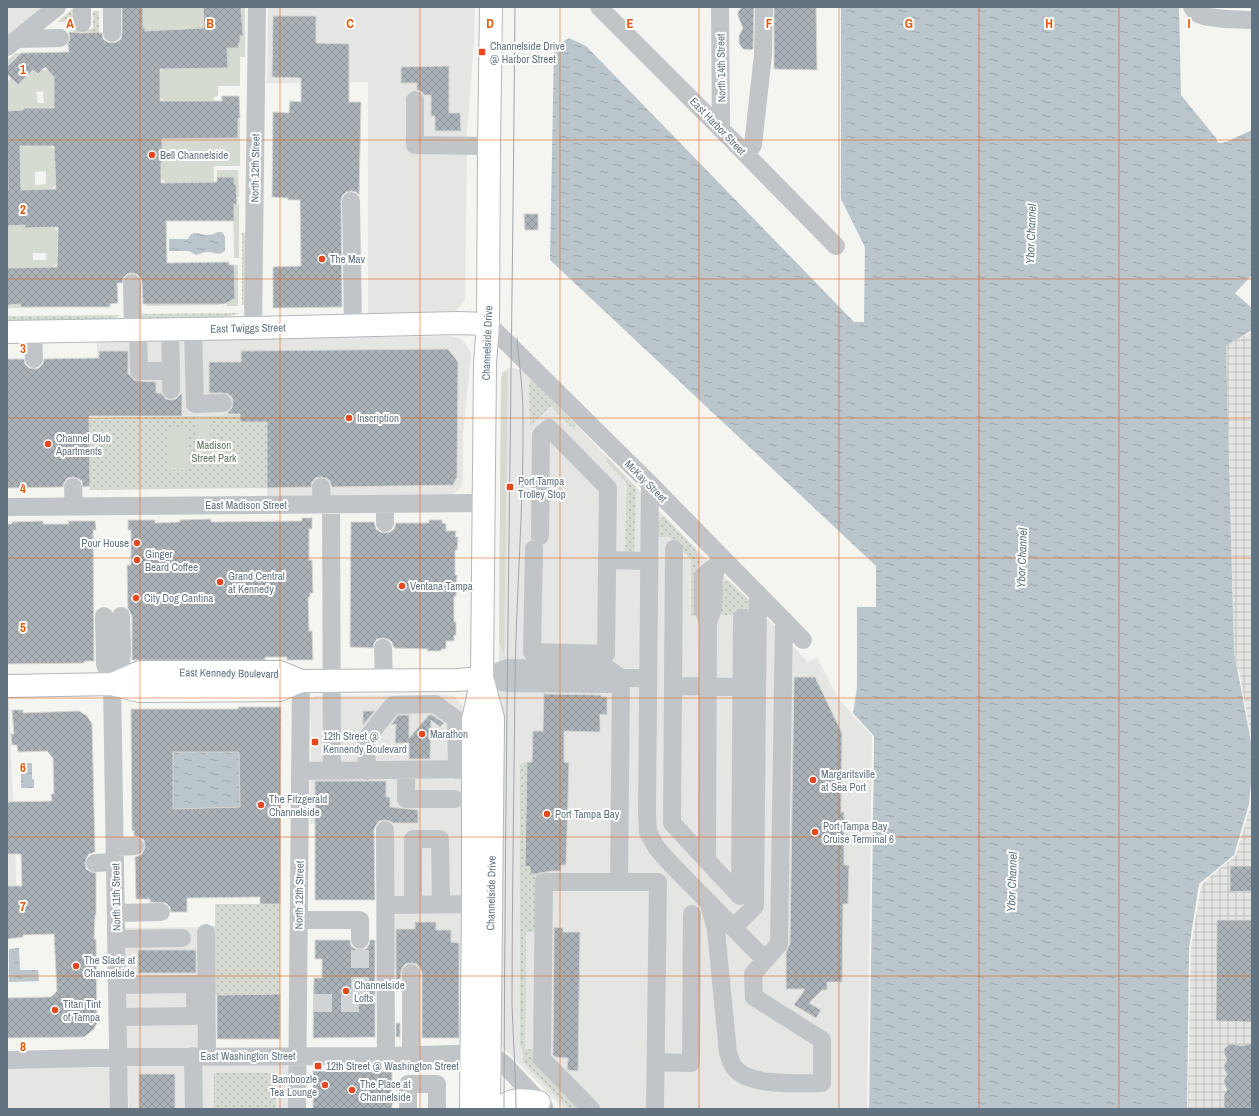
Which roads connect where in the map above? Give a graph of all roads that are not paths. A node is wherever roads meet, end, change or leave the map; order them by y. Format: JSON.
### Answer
{"nodes":[{"id":1,"x":57,"y":7,"type":"edge"},
{"id":2,"x":102,"y":7,"type":"edge"},
{"id":3,"x":112,"y":7,"type":"edge"},
{"id":4,"x":257,"y":7,"type":"edge"},
{"id":5,"x":491,"y":7,"type":"edge"},
{"id":6,"x":599,"y":7,"type":"edge"},
{"id":7,"x":720,"y":7,"type":"edge"},
{"id":8,"x":764,"y":7,"type":"edge"},
{"id":9,"x":1192,"y":7,"type":"edge"},
{"id":10,"x":1252,"y":20,"type":"edge"},
{"id":11,"x":60,"y":38,"type":"dead end"},
{"id":12,"x":12,"y":43,"type":"edge"},
{"id":13,"x":415,"y":100,"type":"dead end"},
{"id":14,"x":722,"y":129,"type":"junction"},
{"id":15,"x":489,"y":146,"type":"junction"},
{"id":16,"x":746,"y":154,"type":"junction"},
{"id":17,"x":351,"y":201,"type":"dead end"},
{"id":18,"x":836,"y":246,"type":"dead end"},
{"id":19,"x":128,"y":283,"type":"dead end"},
{"id":20,"x":488,"y":324,"type":"junction"},
{"id":21,"x":353,"y":326,"type":"junction"},
{"id":22,"x":253,"y":328,"type":"junction"},
{"id":23,"x":193,"y":329,"type":"junction"},
{"id":24,"x":132,"y":330,"type":"junction"},
{"id":25,"x":170,"y":330,"type":"junction"},
{"id":26,"x":7,"y":332,"type":"edge"},
{"id":27,"x":33,"y":332,"type":"junction"},
{"id":28,"x":34,"y":359,"type":"dead end"},
{"id":29,"x":171,"y":371,"type":"junction"},
{"id":30,"x":171,"y":390,"type":"dead end"},
{"id":31,"x":223,"y":403,"type":"dead end"},
{"id":32,"x":650,"y":484,"type":"junction"},
{"id":33,"x":73,"y":487,"type":"dead end"},
{"id":34,"x":325,"y":498,"type":"junction"},
{"id":35,"x":484,"y":503,"type":"junction"},
{"id":36,"x":385,"y":504,"type":"junction"},
{"id":37,"x":74,"y":506,"type":"junction"},
{"id":38,"x":7,"y":507,"type":"edge"},
{"id":39,"x":385,"y":523,"type":"dead end"},
{"id":40,"x":674,"y":549,"type":"dead end"},
{"id":41,"x":607,"y":560,"type":"junction"},
{"id":42,"x":649,"y":561,"type":"junction"},
{"id":43,"x":720,"y":562,"type":"junction"},
{"id":44,"x":758,"y":595,"type":"junction"},
{"id":45,"x":113,"y":616,"type":"dead end"},
{"id":46,"x":742,"y":618,"type":"dead end"},
{"id":47,"x":784,"y":620,"type":"junction"},
{"id":48,"x":802,"y":640,"type":"dead end"},
{"id":49,"x":383,"y":648,"type":"dead end"},
{"id":50,"x":482,"y":678,"type":"junction"},
{"id":51,"x":621,"y":678,"type":"junction"},
{"id":52,"x":648,"y":678,"type":"junction"},
{"id":53,"x":384,"y":680,"type":"junction"},
{"id":54,"x":420,"y":680,"type":"junction"},
{"id":55,"x":301,"y":681,"type":"junction"},
{"id":56,"x":331,"y":681,"type":"junction"},
{"id":57,"x":112,"y":684,"type":"junction"},
{"id":58,"x":7,"y":686,"type":"edge"},
{"id":59,"x":673,"y":686,"type":"junction"},
{"id":60,"x":708,"y":687,"type":"junction"},
{"id":61,"x":741,"y":687,"type":"junction"},
{"id":62,"x":421,"y":704,"type":"junction"},
{"id":63,"x":465,"y":761,"type":"junction"},
{"id":64,"x":406,"y":770,"type":"junction"},
{"id":65,"x":300,"y":771,"type":"junction"},
{"id":66,"x":332,"y":771,"type":"junction"},
{"id":67,"x":367,"y":771,"type":"junction"},
{"id":68,"x":455,"y":799,"type":"dead end"},
{"id":69,"x":385,"y":830,"type":"dead end"},
{"id":70,"x":135,"y":846,"type":"dead end"},
{"id":71,"x":115,"y":854,"type":"junction"},
{"id":72,"x":707,"y":860,"type":"junction"},
{"id":73,"x":95,"y":863,"type":"dead end"},
{"id":74,"x":673,"y":867,"type":"junction"},
{"id":75,"x":619,"y":882,"type":"junction"},
{"id":76,"x":658,"y":882,"type":"junction"},
{"id":77,"x":441,"y":904,"type":"junction"},
{"id":78,"x":482,"y":904,"type":"junction"},
{"id":79,"x":709,"y":904,"type":"junction"},
{"id":80,"x":386,"y":905,"type":"junction"},
{"id":81,"x":409,"y":905,"type":"junction"},
{"id":82,"x":161,"y":912,"type":"dead end"},
{"id":83,"x":116,"y":913,"type":"junction"},
{"id":84,"x":692,"y":914,"type":"dead end"},
{"id":85,"x":299,"y":920,"type":"junction"},
{"id":86,"x":733,"y":928,"type":"junction"},
{"id":87,"x":206,"y":933,"type":"dead end"},
{"id":88,"x":182,"y":938,"type":"dead end"},
{"id":89,"x":117,"y":939,"type":"junction"},
{"id":90,"x":360,"y":940,"type":"tunnel mouth"},
{"id":91,"x":765,"y":960,"type":"junction"},
{"id":92,"x":411,"y":973,"type":"dead end"},
{"id":93,"x":118,"y":985,"type":"junction"},
{"id":94,"x":118,"y":1017,"type":"junction"},
{"id":95,"x":480,"y":1053,"type":"junction"},
{"id":96,"x":416,"y":1055,"type":"junction"},
{"id":97,"x":200,"y":1056,"type":"junction"},
{"id":98,"x":297,"y":1056,"type":"junction"},
{"id":99,"x":386,"y":1056,"type":"junction"},
{"id":100,"x":119,"y":1057,"type":"junction"},
{"id":101,"x":7,"y":1060,"type":"edge"},
{"id":102,"x":656,"y":1062,"type":"junction"},
{"id":103,"x":420,"y":1084,"type":"junction"},
{"id":104,"x":543,"y":1105,"type":"edge"},
{"id":105,"x":119,"y":1109,"type":"edge"},
{"id":106,"x":194,"y":1109,"type":"edge"},
{"id":107,"x":297,"y":1109,"type":"edge"},
{"id":108,"x":408,"y":1109,"type":"edge"},
{"id":109,"x":437,"y":1109,"type":"edge"},
{"id":110,"x":471,"y":1109,"type":"edge"},
{"id":111,"x":489,"y":1109,"type":"edge"},
{"id":112,"x":501,"y":1109,"type":"edge"},
{"id":113,"x":591,"y":1109,"type":"edge"},
{"id":114,"x":655,"y":1109,"type":"edge"}],
"edges":[{"from":1,"to":12,"type":"street"},
{"from":2,"to":3,"type":"street"},
{"from":4,"to":22,"type":"street","name":"North 12th Street"},
{"from":5,"to":15,"type":"main road","name":"Channelside Drive"},
{"from":6,"to":14,"type":"street","name":"East Harbor Street"},
{"from":7,"to":14,"type":"street","name":"North 14th Street"},
{"from":8,"to":16,"type":"street"},
{"from":9,"to":10,"type":"street"},
{"from":11,"to":12,"type":"street"},
{"from":13,"to":15,"type":"street"},
{"from":14,"to":16,"type":"street","name":"East Harbor Street"},
{"from":15,"to":20,"type":"main road","name":"Channelside Drive"},
{"from":16,"to":18,"type":"street","name":"East Harbor Street"},
{"from":17,"to":21,"type":"street"},
{"from":19,"to":24,"type":"street"},
{"from":20,"to":21,"type":"main road","name":"East Twiggs Street"},
{"from":20,"to":32,"type":"street","name":"McKay Street"},
{"from":20,"to":35,"type":"main road","name":"Channelside Drive"},
{"from":21,"to":22,"type":"main road","name":"East Twiggs Street"},
{"from":22,"to":23,"type":"main road","name":"East Twiggs Street"},
{"from":23,"to":25,"type":"main road","name":"East Twiggs Street"},
{"from":23,"to":31,"type":"street"},
{"from":24,"to":25,"type":"main road","name":"East Twiggs Street"},
{"from":24,"to":27,"type":"main road","name":"East Twiggs Street"},
{"from":24,"to":29,"type":"street"},
{"from":25,"to":29,"type":"street"},
{"from":26,"to":27,"type":"main road","name":"East Twiggs Street"},
{"from":27,"to":28,"type":"street"},
{"from":29,"to":30,"type":"street"},
{"from":32,"to":42,"type":"street"},
{"from":32,"to":43,"type":"street","name":"McKay Street"},
{"from":33,"to":37,"type":"street"},
{"from":34,"to":36,"type":"street","name":"East Madison Street"},
{"from":34,"to":37,"type":"street","name":"East Madison Street"},
{"from":34,"to":56,"type":"street"},
{"from":35,"to":36,"type":"street","name":"East Madison Street"},
{"from":35,"to":50,"type":"main road","name":"Channelside Drive"},
{"from":36,"to":39,"type":"street"},
{"from":37,"to":38,"type":"street","name":"East Madison Street"},
{"from":40,"to":59,"type":"street"},
{"from":41,"to":41,"type":"street"},
{"from":41,"to":42,"type":"street"},
{"from":42,"to":52,"type":"street"},
{"from":43,"to":44,"type":"street","name":"McKay Street"},
{"from":43,"to":60,"type":"street"},
{"from":44,"to":47,"type":"street","name":"McKay Street"},
{"from":44,"to":86,"type":"street"},
{"from":45,"to":57,"type":"street"},
{"from":46,"to":61,"type":"street"},
{"from":47,"to":48,"type":"street","name":"McKay Street"},
{"from":47,"to":91,"type":"street"},
{"from":49,"to":53,"type":"street"},
{"from":50,"to":51,"type":"street"},
{"from":50,"to":54,"type":"main road"},
{"from":50,"to":63,"type":"main road","name":"Channelside Drive"},
{"from":50,"to":78,"type":"main road","name":"Channelside Drive"},
{"from":51,"to":52,"type":"street"},
{"from":51,"to":75,"type":"street"},
{"from":52,"to":74,"type":"street"},
{"from":53,"to":54,"type":"main road"},
{"from":53,"to":56,"type":"main road"},
{"from":54,"to":62,"type":"street"},
{"from":55,"to":56,"type":"main road"},
{"from":55,"to":57,"type":"main road","name":"East Kennedy Boulevard"},
{"from":55,"to":65,"type":"street","name":"North 12th Street"},
{"from":56,"to":66,"type":"street"},
{"from":57,"to":58,"type":"main road","name":"East Kennedy Boulevard"},
{"from":57,"to":71,"type":"street","name":"North 11th Street"},
{"from":59,"to":60,"type":"street"},
{"from":59,"to":72,"type":"street"},
{"from":60,"to":61,"type":"street"},
{"from":60,"to":72,"type":"street"},
{"from":61,"to":72,"type":"street"},
{"from":62,"to":63,"type":"street"},
{"from":62,"to":67,"type":"street"},
{"from":63,"to":64,"type":"street"},
{"from":63,"to":78,"type":"main road","name":"Channelside Drive"},
{"from":64,"to":67,"type":"street"},
{"from":64,"to":68,"type":"street"},
{"from":65,"to":66,"type":"street"},
{"from":65,"to":85,"type":"street","name":"North 12th Street"},
{"from":66,"to":67,"type":"street"},
{"from":69,"to":80,"type":"street"},
{"from":70,"to":71,"type":"street"},
{"from":71,"to":73,"type":"street"},
{"from":71,"to":83,"type":"street","name":"North 11th Street"},
{"from":74,"to":76,"type":"street"},
{"from":74,"to":79,"type":"street"},
{"from":75,"to":76,"type":"street"},
{"from":75,"to":113,"type":"street"},
{"from":76,"to":102,"type":"street"},
{"from":77,"to":78,"type":"street"},
{"from":77,"to":81,"type":"street"},
{"from":77,"to":81,"type":"street"},
{"from":78,"to":95,"type":"main road","name":"Channelside Drive"},
{"from":79,"to":86,"type":"street"},
{"from":79,"to":91,"type":"street"},
{"from":80,"to":81,"type":"street"},
{"from":80,"to":99,"type":"street"},
{"from":82,"to":83,"type":"street"},
{"from":83,"to":89,"type":"street","name":"North 11th Street"},
{"from":84,"to":102,"type":"street"},
{"from":85,"to":90,"type":"street"},
{"from":85,"to":98,"type":"street","name":"North 12th Street"},
{"from":86,"to":91,"type":"street"},
{"from":87,"to":97,"type":"street"},
{"from":88,"to":89,"type":"street"},
{"from":89,"to":93,"type":"street","name":"North 11th Street"},
{"from":92,"to":96,"type":"street"},
{"from":93,"to":94,"type":"street","name":"North 11th Street"},
{"from":93,"to":94,"type":"street"},
{"from":94,"to":100,"type":"street","name":"North 11th Street"},
{"from":95,"to":96,"type":"street","name":"East Washington Street"},
{"from":95,"to":104,"type":"street"},
{"from":95,"to":110,"type":"main road","name":"Channelside Drive"},
{"from":95,"to":111,"type":"main road","name":"Channelside Drive"},
{"from":96,"to":99,"type":"street","name":"East Washington Street"},
{"from":96,"to":103,"type":"street"},
{"from":97,"to":98,"type":"street","name":"East Washington Street"},
{"from":97,"to":100,"type":"street","name":"East Washington Street"},
{"from":97,"to":106,"type":"street"},
{"from":98,"to":99,"type":"street","name":"East Washington Street"},
{"from":98,"to":107,"type":"street","name":"North 12th Street"},
{"from":100,"to":101,"type":"street","name":"East Washington Street"},
{"from":100,"to":105,"type":"street","name":"North 11th Street"},
{"from":102,"to":114,"type":"street"},
{"from":103,"to":108,"type":"street"},
{"from":103,"to":109,"type":"street"},
{"from":104,"to":112,"type":"main road"}]}
